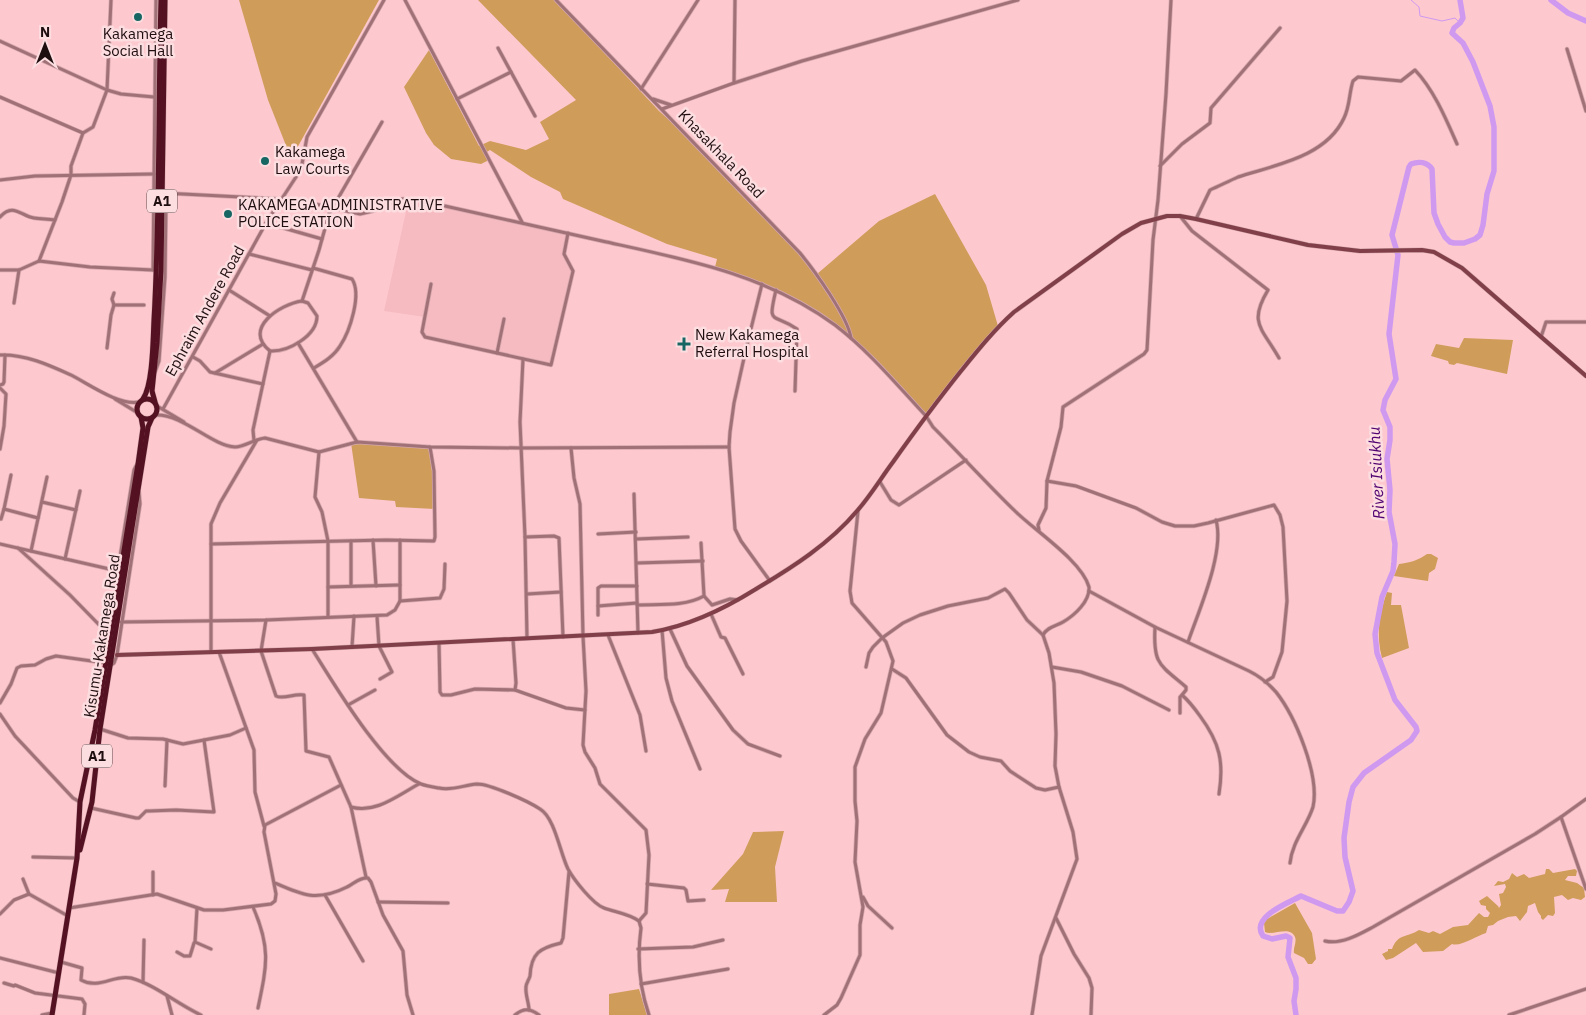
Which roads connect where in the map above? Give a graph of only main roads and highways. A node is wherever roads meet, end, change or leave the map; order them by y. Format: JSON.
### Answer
{"nodes":[{"id":1,"x":161,"y":0,"type":"edge"},
{"id":2,"x":165,"y":0,"type":"edge"},
{"id":3,"x":1586,"y":376,"type":"edge"},
{"id":4,"x":141,"y":401,"type":"junction"},
{"id":5,"x":156,"y":404,"type":"junction"},
{"id":6,"x":139,"y":415,"type":"junction"},
{"id":7,"x":154,"y":417,"type":"junction"},
{"id":8,"x":116,"y":655,"type":"road end"},
{"id":9,"x":108,"y":665,"type":"junction"},
{"id":10,"x":82,"y":792,"type":"junction"},
{"id":11,"x":93,"y":794,"type":"junction"},
{"id":12,"x":77,"y":858,"type":"junction"},
{"id":13,"x":50,"y":1014,"type":"edge"}],
"edges":[{"from":1,"to":4,"type":"highway","number":"A1"},
{"from":2,"to":5,"type":"highway","number":"A1"},
{"from":3,"to":8,"type":"main road"},
{"from":4,"to":5,"type":"highway"},
{"from":4,"to":6,"type":"highway"},
{"from":5,"to":7,"type":"highway"},
{"from":6,"to":7,"type":"highway"},
{"from":6,"to":9,"type":"highway","name":"Kisumu-Kakamega Road","number":"A1"},
{"from":7,"to":9,"type":"highway","name":"Kisumu-Kakamega Road","number":"A1"},
{"from":9,"to":10,"type":"highway","name":"Kisumu-Kakamega Road","number":"A1"},
{"from":9,"to":11,"type":"highway","name":"Kisumu-Kakamega Road","number":"A1"},
{"from":10,"to":11,"type":"highway"},
{"from":10,"to":12,"type":"highway","name":"Kisumu-Kakamega Road","number":"A1"},
{"from":11,"to":12,"type":"highway","name":"Kisumu-Kakamega Road","number":"A1"},
{"from":12,"to":13,"type":"highway","name":"Kisumu-Kakamega Road","number":"A1"}]}
